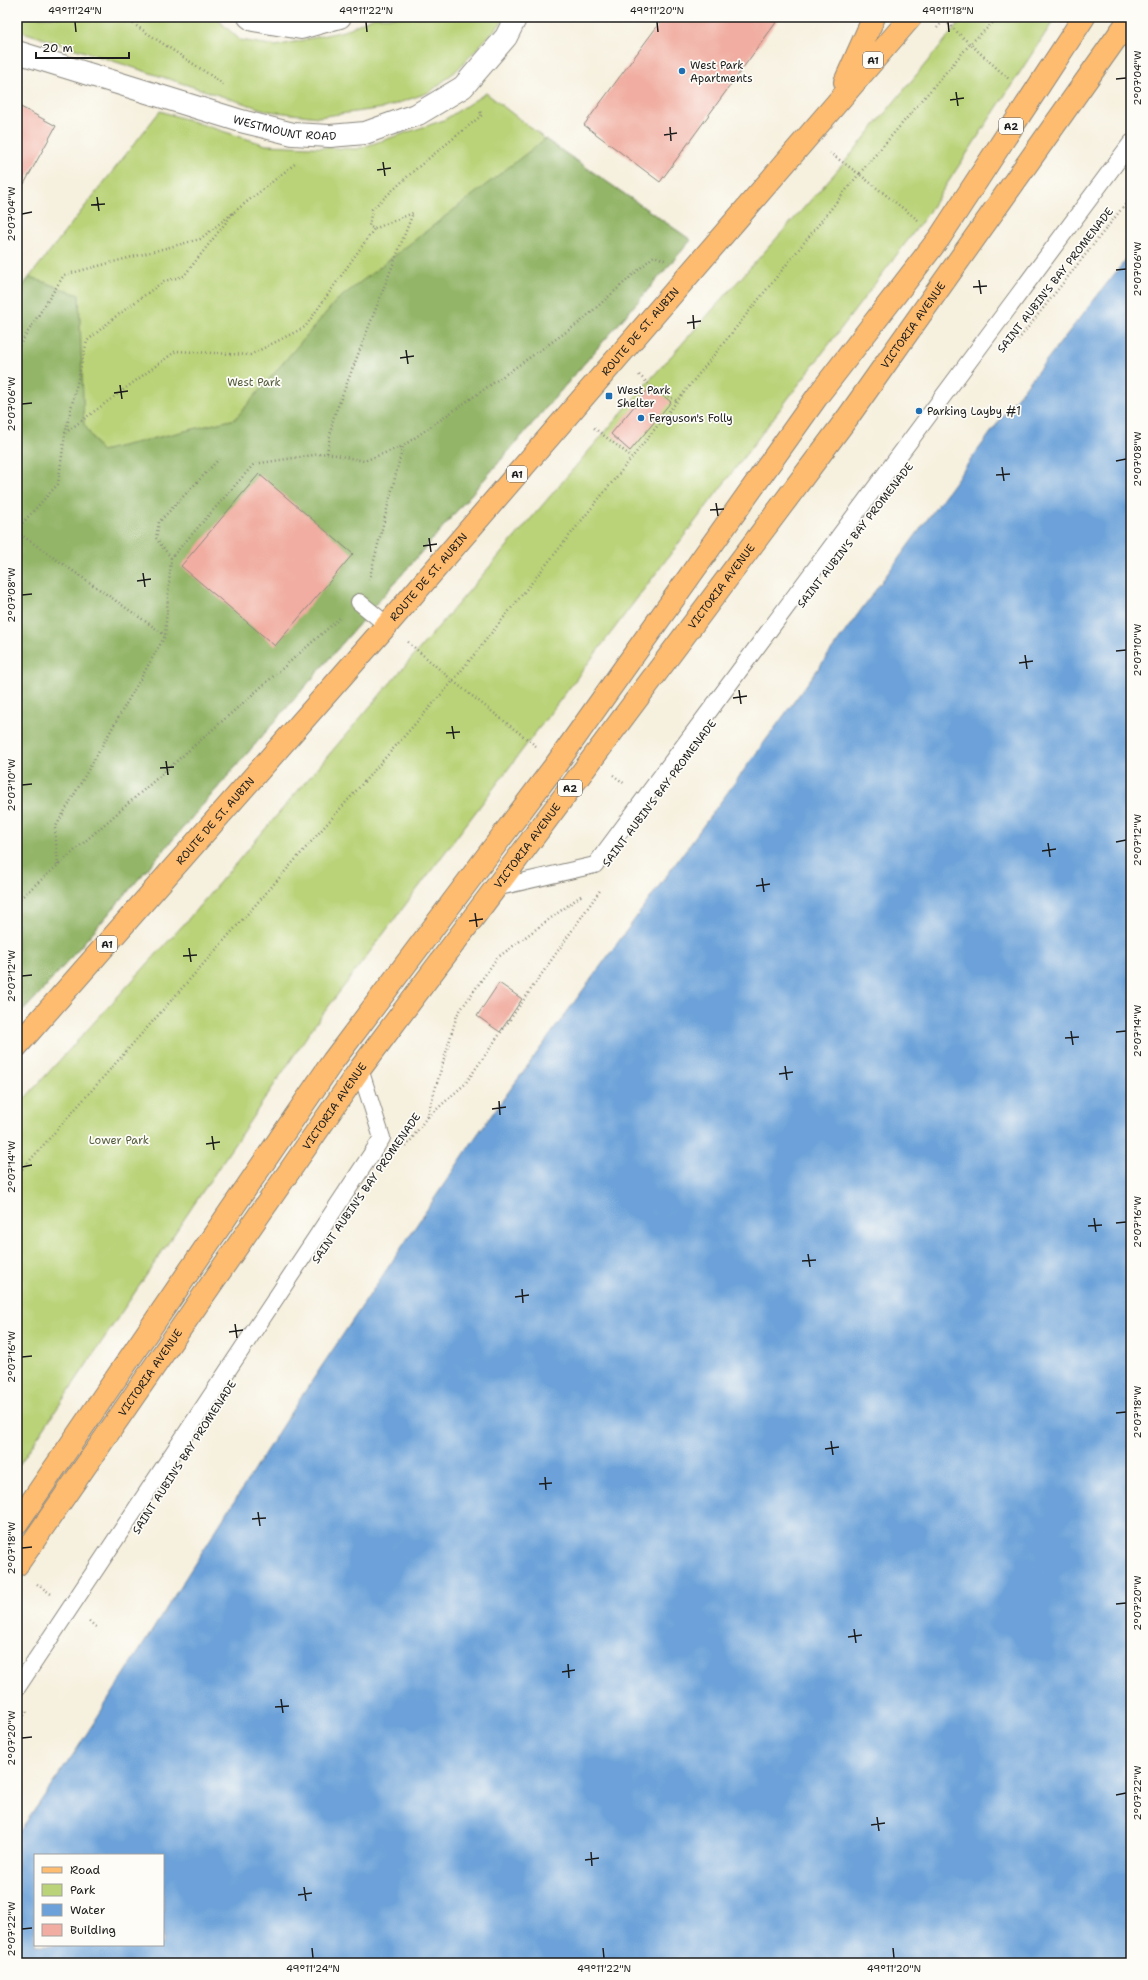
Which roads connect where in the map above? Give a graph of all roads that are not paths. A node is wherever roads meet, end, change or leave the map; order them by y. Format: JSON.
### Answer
{"nodes":[{"id":1,"x":249,"y":17,"type":"edge"},
{"id":2,"x":340,"y":17,"type":"edge"},
{"id":3,"x":516,"y":17,"type":"edge"},
{"id":4,"x":874,"y":17,"type":"edge"},
{"id":5,"x":911,"y":17,"type":"edge"},
{"id":6,"x":1084,"y":17,"type":"edge"},
{"id":7,"x":1131,"y":18,"type":"edge"},
{"id":8,"x":17,"y":52,"type":"edge"},
{"id":9,"x":836,"y":104,"type":"junction"},
{"id":10,"x":1131,"y":143,"type":"edge"},
{"id":11,"x":359,"y":602,"type":"road end"},
{"id":12,"x":388,"y":625,"type":"junction"},
{"id":13,"x":494,"y":888,"type":"junction"},
{"id":14,"x":17,"y":1046,"type":"edge"},
{"id":15,"x":360,"y":1069,"type":"junction"},
{"id":16,"x":17,"y":1523,"type":"edge"},
{"id":17,"x":17,"y":1565,"type":"edge"},
{"id":18,"x":17,"y":1688,"type":"edge"}],
"edges":[{"from":1,"to":2,"type":"street"},
{"from":3,"to":8,"type":"street","name":"WESTMOUNT ROAD"},
{"from":4,"to":9,"type":"main road","name":"ROUTE DE ST. AUBIN","number":"A1"},
{"from":5,"to":9,"type":"main road","name":"ROUTE DE ST. AUBIN","number":"A1"},
{"from":6,"to":16,"type":"main road","number":"A2"},
{"from":7,"to":13,"type":"main road","name":"VICTORIA AVENUE","number":"A2"},
{"from":9,"to":12,"type":"main road","name":"ROUTE DE ST. AUBIN","number":"A1"},
{"from":10,"to":13,"type":"lane"},
{"from":11,"to":12,"type":"lane"},
{"from":12,"to":14,"type":"main road","name":"ROUTE DE ST. AUBIN","number":"A1"},
{"from":13,"to":15,"type":"main road","name":"VICTORIA AVENUE","number":"A2"},
{"from":15,"to":17,"type":"main road","name":"VICTORIA AVENUE","number":"A2"},
{"from":15,"to":18,"type":"lane"}]}
